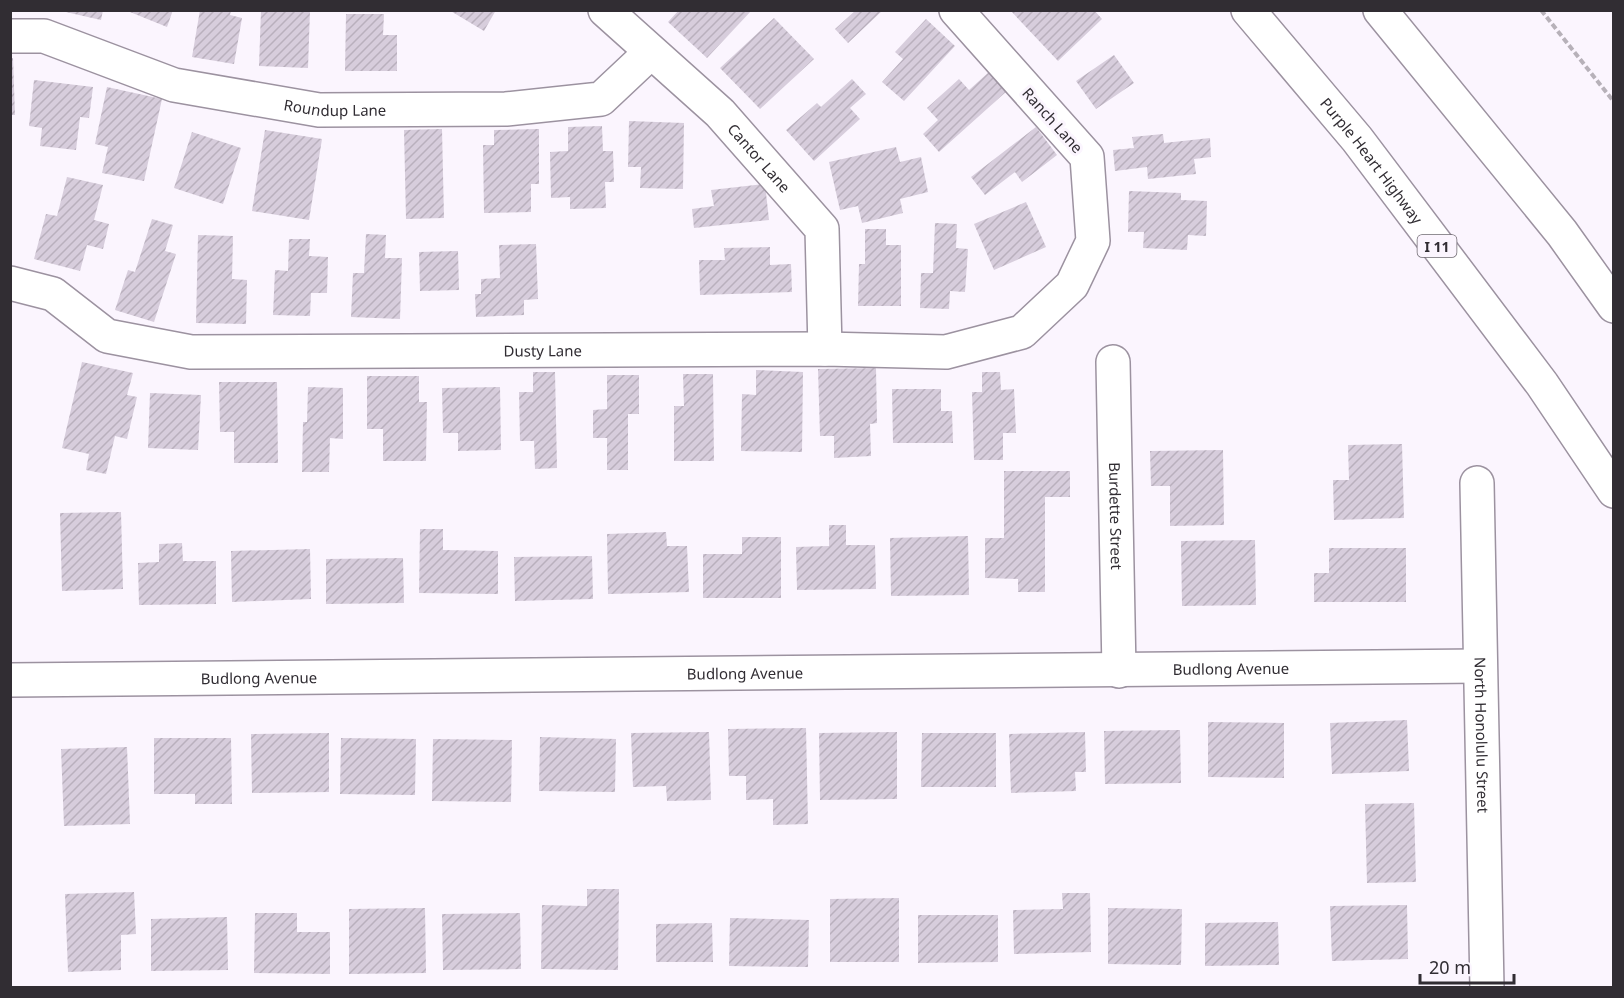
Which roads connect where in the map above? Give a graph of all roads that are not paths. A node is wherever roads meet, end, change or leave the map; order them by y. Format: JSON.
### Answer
{"nodes":[{"id":1,"x":606,"y":10,"type":"edge"},
{"id":2,"x":956,"y":10,"type":"edge"},
{"id":3,"x":1248,"y":10,"type":"edge"},
{"id":4,"x":1380,"y":10,"type":"edge"},
{"id":5,"x":10,"y":36,"type":"edge"},
{"id":6,"x":651,"y":52,"type":"junction"},
{"id":7,"x":10,"y":283,"type":"edge"},
{"id":8,"x":1072,"y":285,"type":"joint"},
{"id":9,"x":1614,"y":306,"type":"edge"},
{"id":10,"x":825,"y":349,"type":"junction"},
{"id":11,"x":1113,"y":362,"type":"dead end"},
{"id":12,"x":1477,"y":483,"type":"dead end"},
{"id":13,"x":1614,"y":491,"type":"edge"},
{"id":14,"x":1480,"y":666,"type":"junction"},
{"id":15,"x":1119,"y":671,"type":"junction"},
{"id":16,"x":10,"y":680,"type":"edge"},
{"id":17,"x":1487,"y":987,"type":"edge"}],
"edges":[{"from":1,"to":6,"type":"main road","name":"Cantor Lane"},
{"from":2,"to":8,"type":"main road","name":"Ranch Lane"},
{"from":3,"to":13,"type":"main road","name":"Purple Heart Highway","number":"I 11"},
{"from":4,"to":9,"type":"main road"},
{"from":5,"to":6,"type":"main road","name":"Roundup Lane"},
{"from":6,"to":10,"type":"main road","name":"Cantor Lane"},
{"from":7,"to":10,"type":"main road","name":"Dusty Lane"},
{"from":8,"to":10,"type":"main road","name":"Dusty Lane"},
{"from":11,"to":15,"type":"main road","name":"Burdette Street"},
{"from":12,"to":14,"type":"main road","name":"North Honolulu Street"},
{"from":14,"to":15,"type":"main road","name":"Budlong Avenue"},
{"from":14,"to":17,"type":"main road","name":"North Honolulu Street"},
{"from":15,"to":16,"type":"main road","name":"Budlong Avenue"}]}
